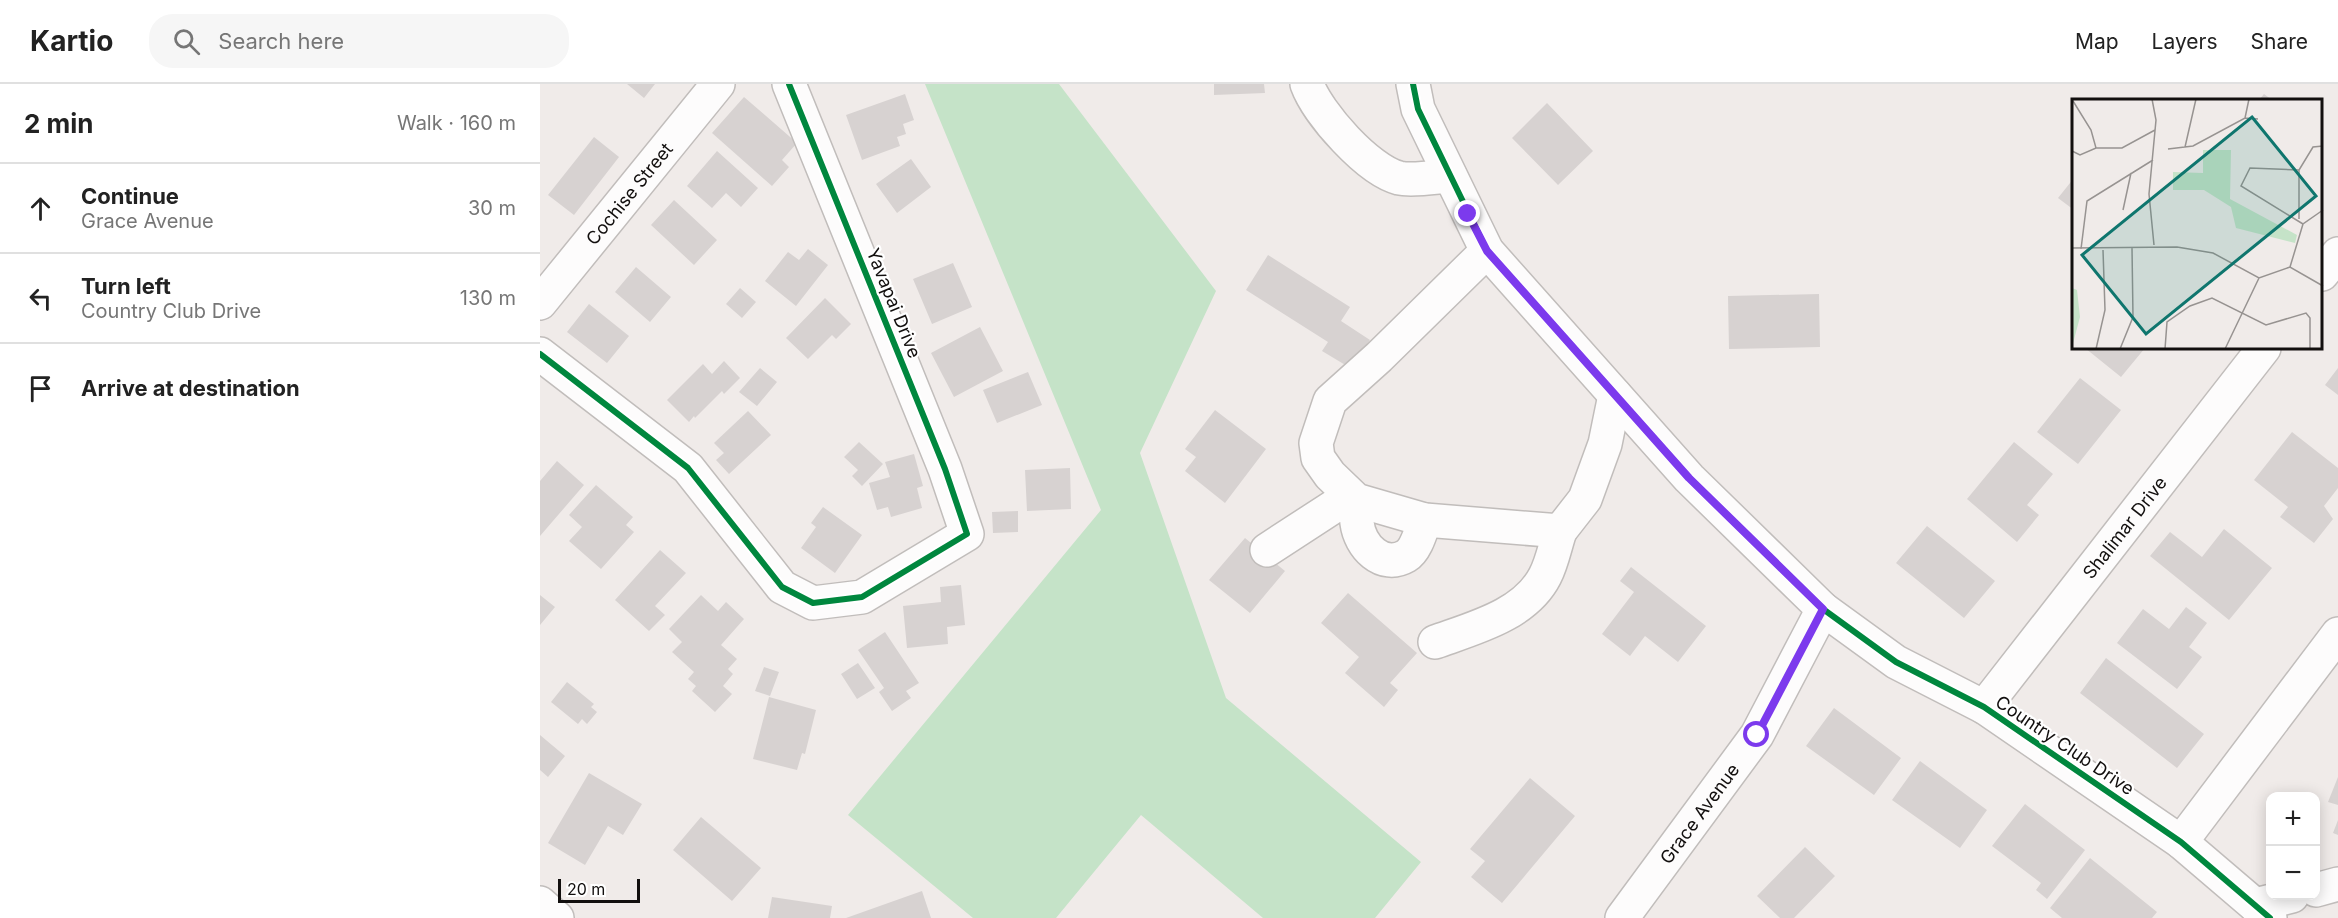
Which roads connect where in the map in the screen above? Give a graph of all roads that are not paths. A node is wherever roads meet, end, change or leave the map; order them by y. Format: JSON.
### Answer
{"nodes":[{"id":1,"x":718,"y":84,"type":"edge"},
{"id":2,"x":789,"y":84,"type":"edge"},
{"id":3,"x":1307,"y":84,"type":"edge"},
{"id":4,"x":1413,"y":84,"type":"edge"},
{"id":5,"x":1450,"y":176,"type":"junction"},
{"id":6,"x":1487,"y":251,"type":"junction"},
{"id":7,"x":2338,"y":254,"type":"edge"},
{"id":8,"x":2323,"y":273,"type":"edge"},
{"id":9,"x":540,"y":303,"type":"edge"},
{"id":10,"x":2262,"y":350,"type":"edge"},
{"id":11,"x":540,"y":354,"type":"edge"},
{"id":12,"x":1615,"y":395,"type":"junction"},
{"id":13,"x":1356,"y":500,"type":"junction"},
{"id":14,"x":1425,"y":520,"type":"junction"},
{"id":15,"x":1560,"y":531,"type":"junction"},
{"id":16,"x":1267,"y":550,"type":"dead end"},
{"id":17,"x":1823,"y":609,"type":"junction"},
{"id":18,"x":2338,"y":634,"type":"edge"},
{"id":19,"x":1435,"y":642,"type":"dead end"},
{"id":20,"x":1984,"y":707,"type":"junction"},
{"id":21,"x":2181,"y":842,"type":"junction"},
{"id":22,"x":2338,"y":884,"type":"edge"},
{"id":23,"x":2320,"y":889,"type":"edge"},
{"id":24,"x":2284,"y":900,"type":"edge"},
{"id":25,"x":540,"y":903,"type":"edge"},
{"id":26,"x":2263,"y":911,"type":"edge"},
{"id":27,"x":557,"y":918,"type":"edge"},
{"id":28,"x":1622,"y":918,"type":"edge"}],
"edges":[{"from":1,"to":9,"type":"street","name":"Cochise Street"},
{"from":2,"to":11,"type":"street","name":"Yavapai Drive"},
{"from":3,"to":5,"type":"street"},
{"from":4,"to":5,"type":"street","name":"Country Club Drive"},
{"from":5,"to":6,"type":"street","name":"Country Club Drive"},
{"from":6,"to":12,"type":"street","name":"Country Club Drive"},
{"from":6,"to":13,"type":"street"},
{"from":7,"to":8,"type":"street"},
{"from":10,"to":20,"type":"street","name":"Shalimar Drive"},
{"from":12,"to":15,"type":"street"},
{"from":12,"to":17,"type":"street","name":"Country Club Drive"},
{"from":13,"to":14,"type":"street"},
{"from":13,"to":14,"type":"street"},
{"from":13,"to":16,"type":"street"},
{"from":14,"to":15,"type":"street"},
{"from":15,"to":19,"type":"street"},
{"from":17,"to":20,"type":"street","name":"Country Club Drive"},
{"from":17,"to":28,"type":"street","name":"Grace Avenue"},
{"from":18,"to":21,"type":"street"},
{"from":20,"to":21,"type":"street","name":"Country Club Drive"},
{"from":21,"to":26,"type":"street","name":"Country Club Drive"},
{"from":22,"to":23,"type":"street"},
{"from":24,"to":26,"type":"street"},
{"from":25,"to":27,"type":"street"}]}
